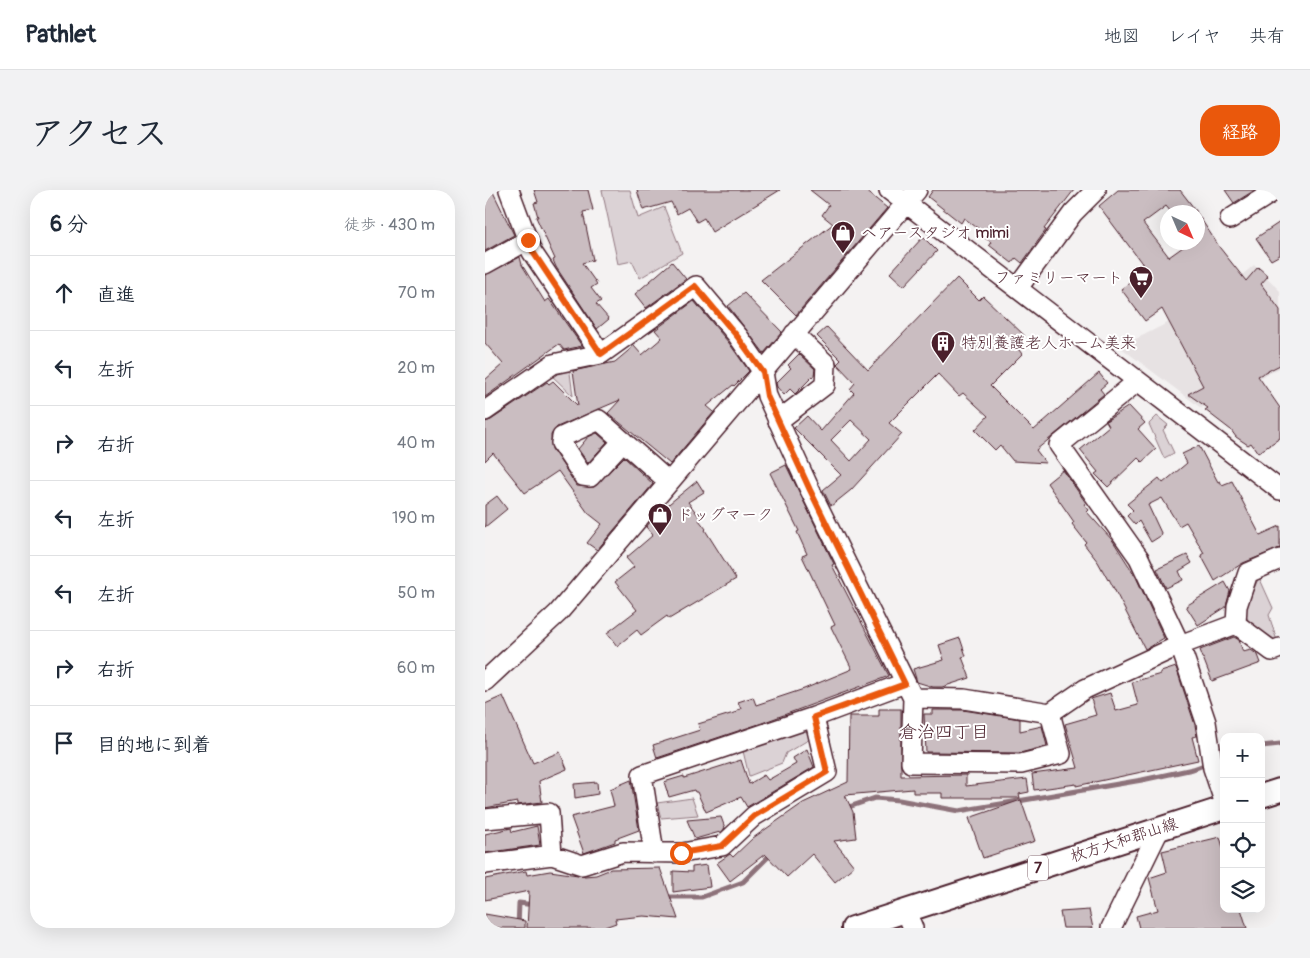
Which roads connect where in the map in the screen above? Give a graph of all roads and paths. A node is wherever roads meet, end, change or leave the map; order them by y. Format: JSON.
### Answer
{"nodes":[{"id":1,"x":509,"y":190,"type":"edge"},
{"id":2,"x":889,"y":190,"type":"edge"},
{"id":3,"x":1096,"y":190,"type":"edge"},
{"id":4,"x":1276,"y":190,"type":"edge"},
{"id":5,"x":910,"y":197,"type":"edge"},
{"id":6,"x":1230,"y":219,"type":"dead end"},
{"id":7,"x":528,"y":240,"type":"junction"},
{"id":8,"x":485,"y":264,"type":"edge"},
{"id":9,"x":1018,"y":288,"type":"junction"},
{"id":10,"x":794,"y":334,"type":"junction"},
{"id":11,"x":601,"y":354,"type":"junction"},
{"id":12,"x":763,"y":372,"type":"junction"},
{"id":13,"x":1138,"y":381,"type":"junction"},
{"id":14,"x":485,"y":411,"type":"edge"},
{"id":15,"x":778,"y":421,"type":"junction"},
{"id":16,"x":623,"y":441,"type":"dead end"},
{"id":17,"x":669,"y":482,"type":"junction"},
{"id":18,"x":1280,"y":490,"type":"edge"},
{"id":19,"x":1280,"y":559,"type":"edge"},
{"id":20,"x":1236,"y":624,"type":"junction"},
{"id":21,"x":1180,"y":646,"type":"junction"},
{"id":22,"x":1280,"y":648,"type":"edge"},
{"id":23,"x":485,"y":681,"type":"edge"},
{"id":24,"x":909,"y":691,"type":"junction"},
{"id":25,"x":1050,"y":713,"type":"junction"},
{"id":26,"x":814,"y":717,"type":"junction"},
{"id":27,"x":1220,"y":788,"type":"edge"},
{"id":28,"x":1280,"y":790,"type":"edge"},
{"id":29,"x":1265,"y":795,"type":"edge"},
{"id":30,"x":1220,"y":809,"type":"edge"},
{"id":31,"x":485,"y":819,"type":"edge"},
{"id":32,"x":1160,"y":828,"type":"junction"},
{"id":33,"x":654,"y":853,"type":"junction"},
{"id":34,"x":552,"y":855,"type":"junction"},
{"id":35,"x":485,"y":864,"type":"edge"},
{"id":36,"x":909,"y":920,"type":"edge"},
{"id":37,"x":853,"y":928,"type":"edge"},
{"id":38,"x":1111,"y":928,"type":"edge"}],
"edges":[{"from":1,"to":7,"type":"street"},
{"from":2,"to":5,"type":"street"},
{"from":3,"to":9,"type":"street"},
{"from":4,"to":6,"type":"street"},
{"from":5,"to":9,"type":"street"},
{"from":5,"to":10,"type":"street"},
{"from":7,"to":8,"type":"street"},
{"from":7,"to":11,"type":"street"},
{"from":9,"to":13,"type":"street"},
{"from":10,"to":12,"type":"street"},
{"from":10,"to":15,"type":"street"},
{"from":11,"to":12,"type":"street"},
{"from":11,"to":14,"type":"street"},
{"from":12,"to":15,"type":"street"},
{"from":12,"to":17,"type":"street"},
{"from":13,"to":18,"type":"street"},
{"from":13,"to":21,"type":"street"},
{"from":15,"to":24,"type":"street"},
{"from":16,"to":17,"type":"street"},
{"from":17,"to":23,"type":"street"},
{"from":19,"to":20,"type":"street"},
{"from":20,"to":21,"type":"street"},
{"from":20,"to":22,"type":"street"},
{"from":21,"to":25,"type":"street"},
{"from":21,"to":27,"type":"street"},
{"from":24,"to":25,"type":"street"},
{"from":24,"to":25,"type":"street"},
{"from":24,"to":26,"type":"street"},
{"from":26,"to":33,"type":"street"},
{"from":26,"to":33,"type":"street"},
{"from":28,"to":29,"type":"main road"},
{"from":30,"to":32,"type":"main road","name":"枚方大和郡山線","number":"7"},
{"from":31,"to":34,"type":"street"},
{"from":32,"to":36,"type":"main road","name":"枚方大和郡山線","number":"7"},
{"from":32,"to":38,"type":"street"},
{"from":33,"to":34,"type":"street"},
{"from":34,"to":35,"type":"street"},
{"from":36,"to":37,"type":"main road","name":"枚方大和郡山線","number":"7"}]}
